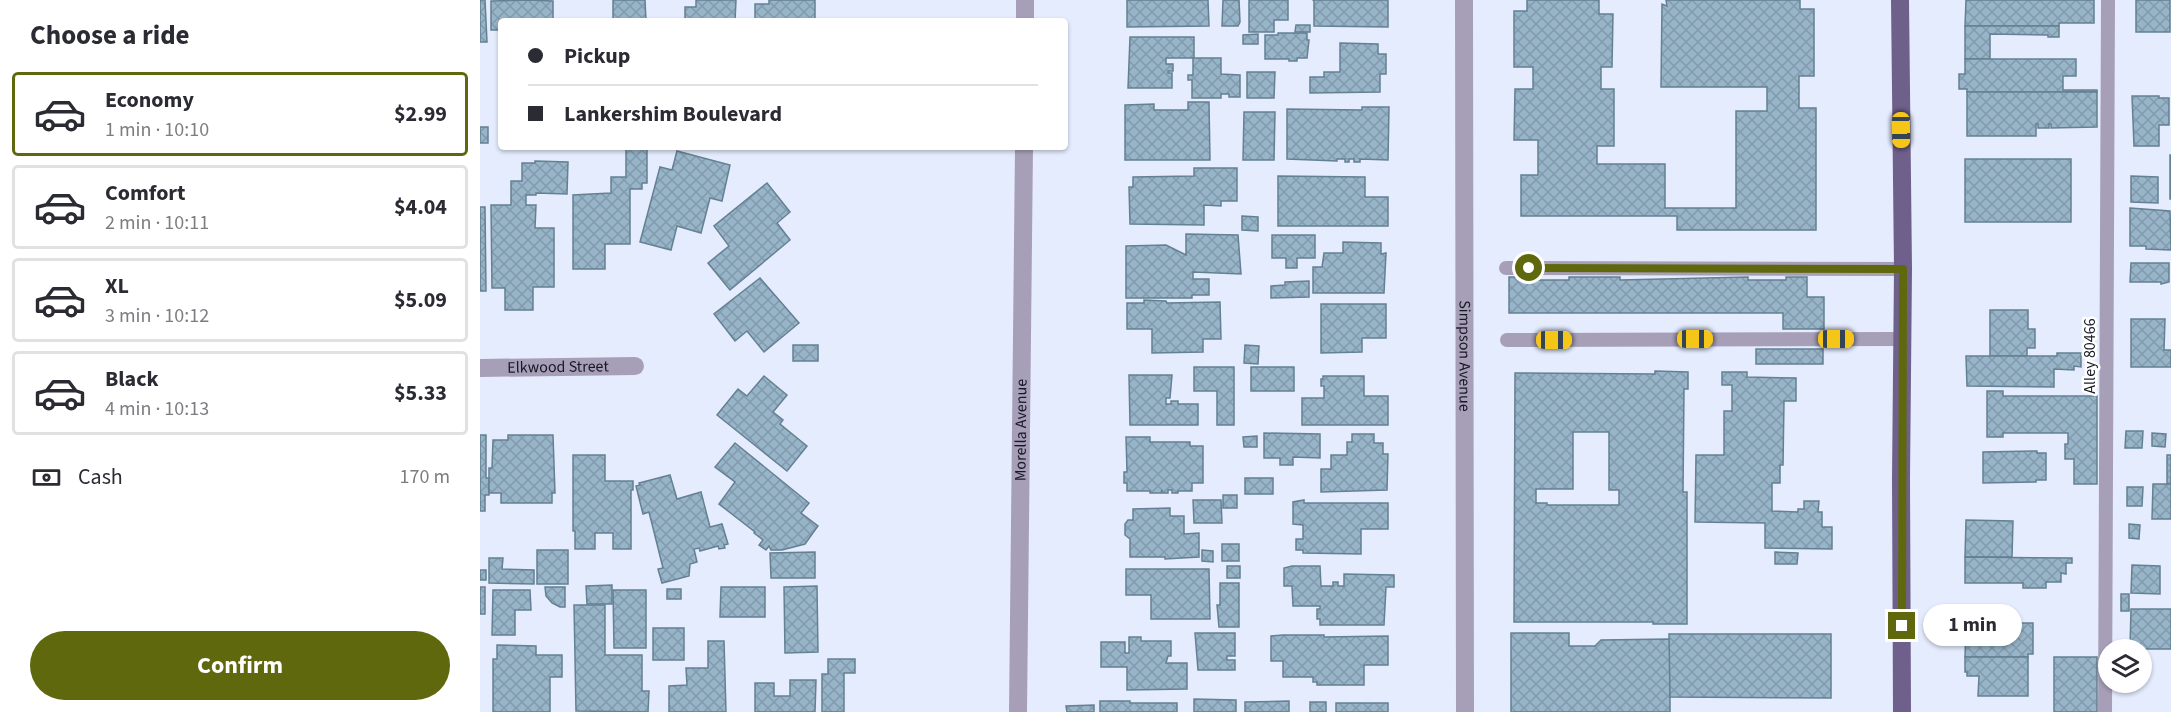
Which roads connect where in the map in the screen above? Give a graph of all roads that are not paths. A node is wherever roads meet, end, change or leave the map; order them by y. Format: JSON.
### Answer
{"nodes":[{"id":1,"x":1025,"y":0,"type":"edge"},
{"id":2,"x":1464,"y":0,"type":"edge"},
{"id":3,"x":1900,"y":0,"type":"edge"},
{"id":4,"x":2108,"y":0,"type":"edge"},
{"id":5,"x":1025,"y":18,"type":"edge"},
{"id":6,"x":1024,"y":150,"type":"edge"},
{"id":7,"x":1506,"y":268,"type":"dead end"},
{"id":8,"x":1903,"y":269,"type":"junction"},
{"id":9,"x":1903,"y":339,"type":"junction"},
{"id":10,"x":1507,"y":340,"type":"dead end"},
{"id":11,"x":635,"y":366,"type":"dead end"},
{"id":12,"x":480,"y":368,"type":"edge"},
{"id":13,"x":1018,"y":712,"type":"edge"},
{"id":14,"x":1465,"y":712,"type":"edge"},
{"id":15,"x":1902,"y":712,"type":"edge"},
{"id":16,"x":2104,"y":712,"type":"edge"}],
"edges":[{"from":1,"to":5,"type":"street"},
{"from":2,"to":14,"type":"street","name":"Simpson Avenue"},
{"from":3,"to":8,"type":"main road"},
{"from":4,"to":16,"type":"lane","name":"Alley 80466"},
{"from":6,"to":13,"type":"street","name":"Morella Avenue"},
{"from":7,"to":8,"type":"lane"},
{"from":8,"to":9,"type":"main road"},
{"from":9,"to":10,"type":"lane"},
{"from":9,"to":15,"type":"main road"},
{"from":11,"to":12,"type":"street","name":"Elkwood Street"}]}
